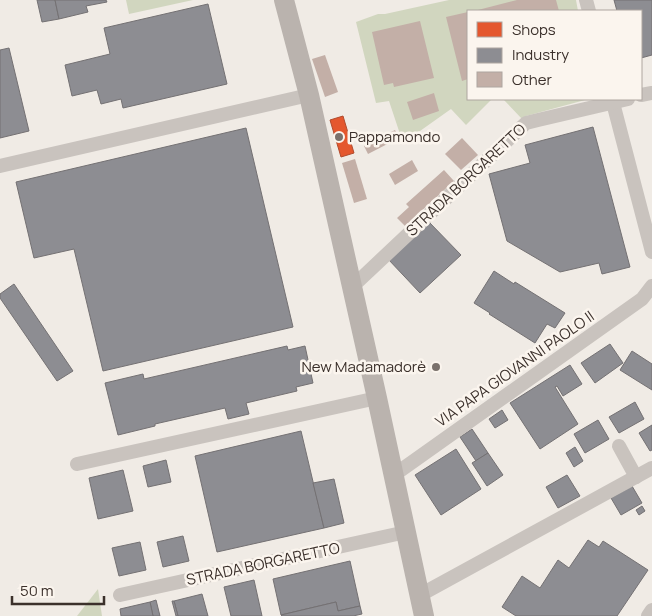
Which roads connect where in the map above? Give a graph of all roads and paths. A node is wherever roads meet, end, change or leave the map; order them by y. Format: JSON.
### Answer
{"nodes":[{"id":1,"x":284,"y":0,"type":"edge"},
{"id":2,"x":309,"y":95,"type":"junction"},
{"id":3,"x":612,"y":101,"type":"edge"},
{"id":4,"x":0,"y":166,"type":"edge"},
{"id":5,"x":652,"y":252,"type":"edge"},
{"id":6,"x":652,"y":286,"type":"edge"},
{"id":7,"x":352,"y":287,"type":"junction"},
{"id":8,"x":378,"y":398,"type":"junction"},
{"id":9,"x":620,"y":446,"type":"dead end"},
{"id":10,"x":76,"y":464,"type":"dead end"},
{"id":11,"x":652,"y":468,"type":"edge"},
{"id":12,"x":394,"y":475,"type":"junction"},
{"id":13,"x":636,"y":477,"type":"junction"},
{"id":14,"x":406,"y":532,"type":"junction"},
{"id":15,"x":420,"y":595,"type":"junction"},
{"id":16,"x":120,"y":596,"type":"dead end"},
{"id":17,"x":652,"y":610,"type":"edge"},
{"id":18,"x":424,"y":616,"type":"edge"},
{"id":19,"x":648,"y":616,"type":"edge"}],
"edges":[{"from":1,"to":2,"type":"street"},
{"from":2,"to":4,"type":"street"},
{"from":2,"to":7,"type":"street"},
{"from":3,"to":5,"type":"street"},
{"from":3,"to":7,"type":"street","name":"STRADA BORGARETTO"},
{"from":6,"to":12,"type":"street","name":"VIA PAPA GIOVANNI PAOLO II"},
{"from":7,"to":8,"type":"street"},
{"from":8,"to":10,"type":"street"},
{"from":8,"to":12,"type":"street"},
{"from":9,"to":13,"type":"street"},
{"from":11,"to":13,"type":"street"},
{"from":12,"to":14,"type":"street"},
{"from":13,"to":15,"type":"street"},
{"from":14,"to":15,"type":"street"},
{"from":14,"to":16,"type":"street","name":"STRADA BORGARETTO"},
{"from":15,"to":18,"type":"street"},
{"from":17,"to":19,"type":"street"}]}
